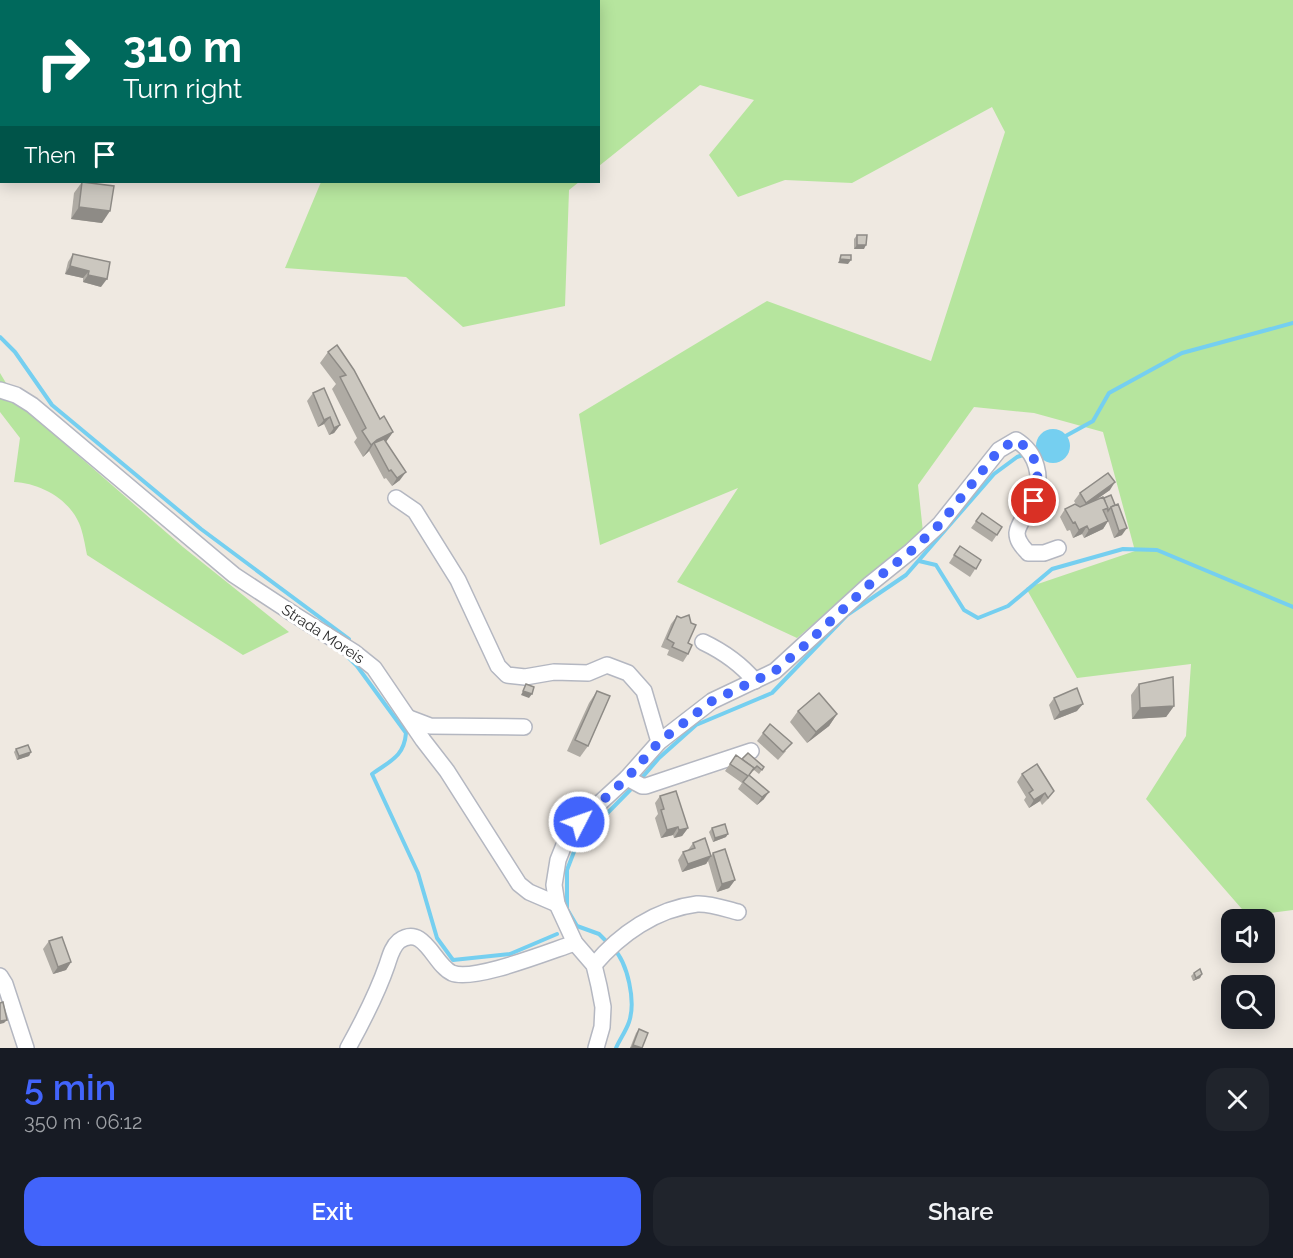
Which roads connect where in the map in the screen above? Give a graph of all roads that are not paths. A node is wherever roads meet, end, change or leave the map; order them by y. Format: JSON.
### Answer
{"nodes":[{"id":1,"x":0,"y":390,"type":"edge"},
{"id":2,"x":396,"y":498,"type":"dead end"},
{"id":3,"x":1058,"y":548,"type":"dead end"},
{"id":4,"x":703,"y":642,"type":"dead end"},
{"id":5,"x":755,"y":681,"type":"junction"},
{"id":6,"x":409,"y":718,"type":"junction"},
{"id":7,"x":524,"y":727,"type":"dead end"},
{"id":8,"x":659,"y":742,"type":"junction"},
{"id":9,"x":751,"y":751,"type":"dead end"},
{"id":10,"x":634,"y":782,"type":"junction"},
{"id":11,"x":557,"y":904,"type":"junction"},
{"id":12,"x":738,"y":912,"type":"dead end"},
{"id":13,"x":575,"y":943,"type":"junction"},
{"id":14,"x":594,"y":964,"type":"junction"},
{"id":15,"x":0,"y":975,"type":"edge"},
{"id":16,"x":26,"y":1048,"type":"edge"},
{"id":17,"x":348,"y":1048,"type":"edge"},
{"id":18,"x":596,"y":1048,"type":"edge"}],
"edges":[{"from":1,"to":6,"type":"street","name":"Strada Moreis"},
{"from":2,"to":8,"type":"street"},
{"from":3,"to":5,"type":"street"},
{"from":4,"to":5,"type":"street"},
{"from":5,"to":8,"type":"street"},
{"from":6,"to":7,"type":"street"},
{"from":6,"to":11,"type":"street","name":"Strada Moreis"},
{"from":8,"to":10,"type":"street"},
{"from":9,"to":10,"type":"street"},
{"from":10,"to":11,"type":"street"},
{"from":11,"to":13,"type":"street"},
{"from":12,"to":14,"type":"street"},
{"from":13,"to":14,"type":"street"},
{"from":13,"to":17,"type":"street"},
{"from":14,"to":18,"type":"street"},
{"from":15,"to":16,"type":"street"}]}
